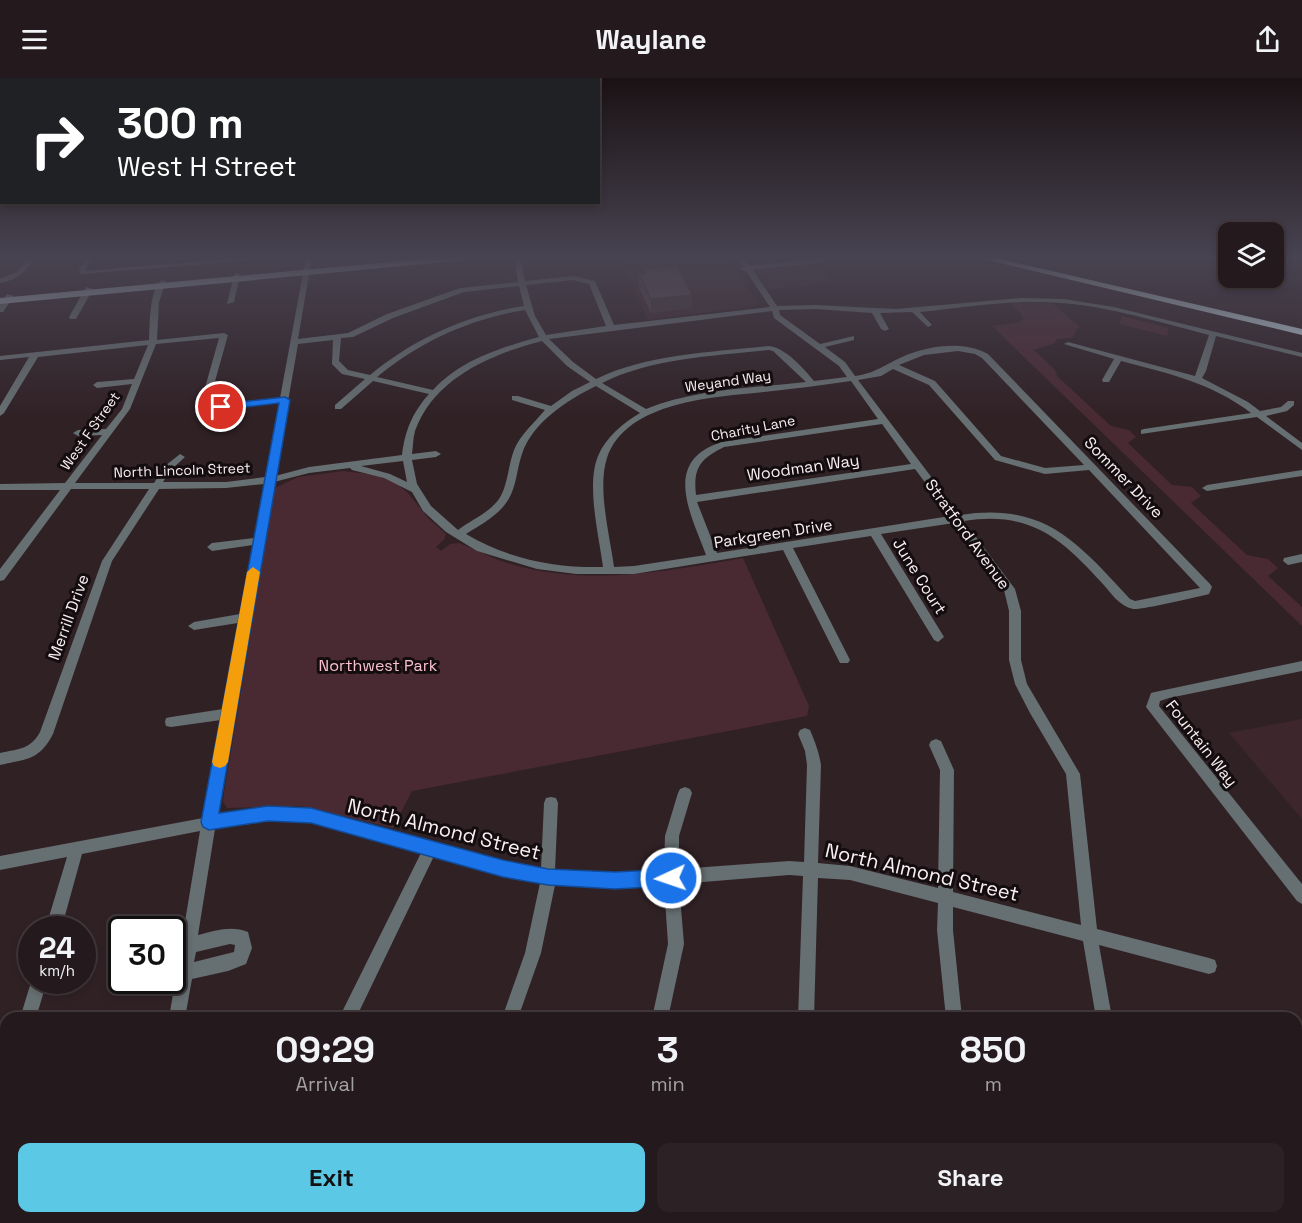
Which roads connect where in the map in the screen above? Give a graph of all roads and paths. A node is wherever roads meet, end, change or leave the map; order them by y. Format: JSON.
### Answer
{"nodes":[{"id":1,"x":77,"y":310,"type":"edge"},
{"id":2,"x":155,"y":310,"type":"edge"},
{"id":3,"x":300,"y":310,"type":"edge"},
{"id":4,"x":409,"y":310,"type":"edge"},
{"id":5,"x":510,"y":310,"type":"edge"},
{"id":6,"x":531,"y":310,"type":"edge"},
{"id":7,"x":604,"y":310,"type":"edge"},
{"id":8,"x":762,"y":310,"type":"edge"},
{"id":9,"x":775,"y":310,"type":"edge"},
{"id":10,"x":865,"y":310,"type":"edge"},
{"id":11,"x":898,"y":310,"type":"edge"},
{"id":12,"x":915,"y":310,"type":"edge"},
{"id":13,"x":1118,"y":310,"type":"edge"},
{"id":14,"x":1209,"y":310,"type":"edge"},
{"id":15,"x":1243,"y":310,"type":"edge"},
{"id":16,"x":875,"y":311,"type":"junction"},
{"id":17,"x":73,"y":317,"type":"dead end"},
{"id":18,"x":1302,"y":324,"type":"edge"},
{"id":19,"x":928,"y":325,"type":"dead end"},
{"id":20,"x":611,"y":328,"type":"junction"},
{"id":21,"x":885,"y":329,"type":"dead end"},
{"id":22,"x":1302,"y":332,"type":"edge"},
{"id":23,"x":1213,"y":333,"type":"junction"},
{"id":24,"x":545,"y":337,"type":"junction"},
{"id":25,"x":337,"y":338,"type":"junction"},
{"id":26,"x":850,"y":338,"type":"dead end"},
{"id":27,"x":153,"y":342,"type":"junction"},
{"id":28,"x":295,"y":342,"type":"junction"},
{"id":29,"x":1068,"y":344,"type":"dead end"},
{"id":30,"x":821,"y":346,"type":"junction"},
{"id":31,"x":35,"y":354,"type":"junction"},
{"id":32,"x":1302,"y":355,"type":"edge"},
{"id":33,"x":985,"y":356,"type":"joint"},
{"id":34,"x":1119,"y":357,"type":"junction"},
{"id":35,"x":0,"y":358,"type":"edge"},
{"id":36,"x":894,"y":366,"type":"junction"},
{"id":37,"x":854,"y":378,"type":"junction"},
{"id":38,"x":368,"y":379,"type":"junction"},
{"id":39,"x":1197,"y":379,"type":"junction"},
{"id":40,"x":1106,"y":380,"type":"dead end"},
{"id":41,"x":138,"y":381,"type":"junction"},
{"id":42,"x":596,"y":381,"type":"junction"},
{"id":43,"x":811,"y":383,"type":"junction"},
{"id":44,"x":97,"y":385,"type":"dead end"},
{"id":45,"x":434,"y":393,"type":"junction"},
{"id":46,"x":516,"y":398,"type":"dead end"},
{"id":47,"x":285,"y":400,"type":"junction"},
{"id":48,"x":1291,"y":403,"type":"dead end"},
{"id":49,"x":338,"y":407,"type":"dead end"},
{"id":50,"x":550,"y":409,"type":"junction"},
{"id":51,"x":0,"y":413,"type":"edge"},
{"id":52,"x":646,"y":413,"type":"junction"},
{"id":53,"x":1260,"y":414,"type":"junction"},
{"id":54,"x":885,"y":421,"type":"junction"},
{"id":55,"x":110,"y":432,"type":"junction"},
{"id":56,"x":1144,"y":432,"type":"dead end"},
{"id":57,"x":78,"y":433,"type":"dead end"},
{"id":58,"x":1302,"y":447,"type":"edge"},
{"id":59,"x":436,"y":454,"type":"dead end"},
{"id":60,"x":180,"y":458,"type":"dead end"},
{"id":61,"x":406,"y":458,"type":"junction"},
{"id":62,"x":345,"y":466,"type":"junction"},
{"id":63,"x":919,"y":466,"type":"junction"},
{"id":64,"x":272,"y":467,"type":"junction"},
{"id":65,"x":1092,"y":467,"type":"junction"},
{"id":66,"x":309,"y":470,"type":"junction"},
{"id":67,"x":1302,"y":473,"type":"edge"},
{"id":68,"x":270,"y":480,"type":"junction"},
{"id":69,"x":156,"y":486,"type":"junction"},
{"id":70,"x":0,"y":487,"type":"edge"},
{"id":71,"x":68,"y":487,"type":"junction"},
{"id":72,"x":1207,"y":488,"type":"dead end"},
{"id":73,"x":413,"y":489,"type":"junction"},
{"id":74,"x":693,"y":499,"type":"junction"},
{"id":75,"x":958,"y":518,"type":"junction"},
{"id":76,"x":874,"y":532,"type":"junction"},
{"id":77,"x":459,"y":534,"type":"junction"},
{"id":78,"x":259,"y":541,"type":"junction"},
{"id":79,"x":786,"y":546,"type":"junction"},
{"id":80,"x":212,"y":547,"type":"dead end"},
{"id":81,"x":713,"y":558,"type":"junction"},
{"id":82,"x":1302,"y":558,"type":"edge"},
{"id":83,"x":1288,"y":561,"type":"dead end"},
{"id":84,"x":609,"y":571,"type":"junction"},
{"id":85,"x":0,"y":577,"type":"edge"},
{"id":86,"x":1162,"y":599,"type":"joint"},
{"id":87,"x":245,"y":618,"type":"junction"},
{"id":88,"x":194,"y":626,"type":"dead end"},
{"id":89,"x":938,"y":637,"type":"dead end"},
{"id":90,"x":844,"y":660,"type":"dead end"},
{"id":91,"x":1302,"y":666,"type":"edge"},
{"id":92,"x":229,"y":713,"type":"junction"},
{"id":93,"x":171,"y":722,"type":"dead end"},
{"id":94,"x":805,"y":734,"type":"dead end"},
{"id":95,"x":936,"y":745,"type":"dead end"},
{"id":96,"x":0,"y":759,"type":"edge"},
{"id":97,"x":685,"y":793,"type":"dead end"},
{"id":98,"x":551,"y":803,"type":"dead end"},
{"id":99,"x":209,"y":822,"type":"junction"},
{"id":100,"x":77,"y":848,"type":"junction"},
{"id":101,"x":430,"y":849,"type":"junction"},
{"id":102,"x":0,"y":863,"type":"edge"},
{"id":103,"x":811,"y":868,"type":"junction"},
{"id":104,"x":548,"y":877,"type":"junction"},
{"id":105,"x":671,"y":878,"type":"junction"},
{"id":106,"x":1302,"y":896,"type":"edge"},
{"id":107,"x":945,"y":897,"type":"junction"},
{"id":108,"x":57,"y":916,"type":"edge"},
{"id":109,"x":1090,"y":935,"type":"junction"},
{"id":110,"x":190,"y":945,"type":"junction"},
{"id":111,"x":1209,"y":966,"type":"dead end"},
{"id":112,"x":186,"y":967,"type":"edge"},
{"id":113,"x":186,"y":972,"type":"edge"},
{"id":114,"x":35,"y":994,"type":"edge"},
{"id":115,"x":181,"y":994,"type":"edge"},
{"id":116,"x":30,"y":1012,"type":"edge"},
{"id":117,"x":178,"y":1012,"type":"edge"},
{"id":118,"x":349,"y":1012,"type":"edge"},
{"id":119,"x":512,"y":1012,"type":"edge"},
{"id":120,"x":661,"y":1012,"type":"edge"},
{"id":121,"x":806,"y":1012,"type":"edge"},
{"id":122,"x":953,"y":1012,"type":"edge"},
{"id":123,"x":1103,"y":1012,"type":"edge"}],
"edges":[{"from":1,"to":17,"type":"street"},
{"from":2,"to":27,"type":"street","name":"West F Street"},
{"from":3,"to":28,"type":"street"},
{"from":4,"to":25,"type":"street"},
{"from":5,"to":38,"type":"street"},
{"from":6,"to":24,"type":"street"},
{"from":7,"to":20,"type":"street"},
{"from":8,"to":20,"type":"street"},
{"from":9,"to":30,"type":"street","name":"Stratford Avenue"},
{"from":10,"to":16,"type":"street"},
{"from":11,"to":16,"type":"street"},
{"from":12,"to":19,"type":"street"},
{"from":13,"to":23,"type":"street"},
{"from":14,"to":22,"type":"highway"},
{"from":15,"to":18,"type":"highway"},
{"from":16,"to":21,"type":"street"},
{"from":20,"to":24,"type":"street"},
{"from":23,"to":32,"type":"street"},
{"from":23,"to":39,"type":"street"},
{"from":24,"to":42,"type":"street"},
{"from":24,"to":45,"type":"street"},
{"from":25,"to":28,"type":"street"},
{"from":25,"to":38,"type":"street"},
{"from":26,"to":30,"type":"street"},
{"from":27,"to":31,"type":"street"},
{"from":27,"to":41,"type":"street","name":"West F Street"},
{"from":27,"to":47,"type":"street"},
{"from":28,"to":47,"type":"street"},
{"from":29,"to":34,"type":"street"},
{"from":30,"to":37,"type":"street","name":"Stratford Avenue"},
{"from":31,"to":35,"type":"street"},
{"from":31,"to":51,"type":"street"},
{"from":33,"to":36,"type":"street","name":"Weyand Way"},
{"from":33,"to":65,"type":"street","name":"Sommer Drive"},
{"from":34,"to":39,"type":"street"},
{"from":34,"to":40,"type":"street"},
{"from":36,"to":37,"type":"street","name":"Weyand Way"},
{"from":36,"to":65,"type":"street"},
{"from":37,"to":43,"type":"street","name":"Weyand Way"},
{"from":37,"to":54,"type":"street","name":"Stratford Avenue"},
{"from":38,"to":45,"type":"street"},
{"from":38,"to":49,"type":"street"},
{"from":39,"to":53,"type":"street"},
{"from":41,"to":44,"type":"street"},
{"from":41,"to":55,"type":"street","name":"West F Street"},
{"from":42,"to":43,"type":"street"},
{"from":42,"to":50,"type":"street"},
{"from":42,"to":52,"type":"street"},
{"from":43,"to":52,"type":"street","name":"Weyand Way"},
{"from":45,"to":61,"type":"street"},
{"from":46,"to":50,"type":"street"},
{"from":47,"to":64,"type":"street"},
{"from":48,"to":53,"type":"street"},
{"from":50,"to":77,"type":"street"},
{"from":52,"to":84,"type":"street","name":"Weyand Way"},
{"from":53,"to":56,"type":"street"},
{"from":53,"to":58,"type":"street"},
{"from":54,"to":63,"type":"street","name":"Stratford Avenue"},
{"from":54,"to":74,"type":"street","name":"Charity Lane"},
{"from":55,"to":57,"type":"street"},
{"from":55,"to":71,"type":"street","name":"West F Street"},
{"from":59,"to":61,"type":"street","name":"North Lincoln Street"},
{"from":60,"to":69,"type":"street","name":"Merrill Drive"},
{"from":61,"to":62,"type":"street","name":"North Lincoln Street"},
{"from":61,"to":73,"type":"street","name":"Parkgreen Drive"},
{"from":62,"to":66,"type":"street","name":"North Lincoln Street"},
{"from":62,"to":73,"type":"street"},
{"from":63,"to":74,"type":"street","name":"Woodman Way"},
{"from":63,"to":75,"type":"street","name":"Stratford Avenue"},
{"from":64,"to":66,"type":"street"},
{"from":64,"to":68,"type":"street"},
{"from":65,"to":86,"type":"street","name":"Sommer Drive"},
{"from":66,"to":68,"type":"street","name":"North Lincoln Street"},
{"from":67,"to":72,"type":"street"},
{"from":68,"to":69,"type":"street","name":"North Lincoln Street"},
{"from":68,"to":78,"type":"street"},
{"from":69,"to":71,"type":"street","name":"North Lincoln Street"},
{"from":69,"to":96,"type":"street","name":"Merrill Drive"},
{"from":70,"to":71,"type":"street","name":"North Lincoln Street"},
{"from":71,"to":85,"type":"street","name":"West F Street"},
{"from":73,"to":77,"type":"street","name":"Parkgreen Drive"},
{"from":74,"to":81,"type":"street","name":"Charity Lane"},
{"from":75,"to":76,"type":"street","name":"Parkgreen Drive"},
{"from":75,"to":86,"type":"street","name":"Parkgreen Drive"},
{"from":75,"to":109,"type":"street","name":"Stratford Avenue"},
{"from":76,"to":79,"type":"street","name":"Parkgreen Drive"},
{"from":76,"to":89,"type":"street","name":"June Court"},
{"from":77,"to":84,"type":"street","name":"Parkgreen Drive"},
{"from":78,"to":80,"type":"street"},
{"from":78,"to":87,"type":"street"},
{"from":79,"to":81,"type":"street","name":"Parkgreen Drive"},
{"from":79,"to":90,"type":"street"},
{"from":81,"to":84,"type":"street","name":"Parkgreen Drive"},
{"from":82,"to":83,"type":"street"},
{"from":87,"to":88,"type":"street"},
{"from":87,"to":92,"type":"street"},
{"from":91,"to":106,"type":"street","name":"Fountain Way"},
{"from":92,"to":93,"type":"street"},
{"from":92,"to":99,"type":"street"},
{"from":94,"to":103,"type":"street"},
{"from":95,"to":107,"type":"street"},
{"from":97,"to":105,"type":"street"},
{"from":98,"to":104,"type":"street"},
{"from":99,"to":100,"type":"street","name":"North Almond Street"},
{"from":99,"to":101,"type":"street","name":"North Almond Street"},
{"from":99,"to":110,"type":"street"},
{"from":100,"to":102,"type":"street","name":"North Almond Street"},
{"from":100,"to":108,"type":"street"},
{"from":101,"to":104,"type":"street","name":"North Almond Street"},
{"from":101,"to":118,"type":"street"},
{"from":103,"to":105,"type":"street","name":"North Almond Street"},
{"from":103,"to":107,"type":"street","name":"North Almond Street"},
{"from":103,"to":121,"type":"street"},
{"from":104,"to":105,"type":"street","name":"North Almond Street"},
{"from":104,"to":119,"type":"street"},
{"from":105,"to":120,"type":"street"},
{"from":107,"to":109,"type":"street","name":"North Almond Street"},
{"from":107,"to":122,"type":"street"},
{"from":109,"to":111,"type":"street","name":"North Almond Street"},
{"from":109,"to":123,"type":"street","name":"Stratford Avenue"},
{"from":110,"to":112,"type":"street"},
{"from":110,"to":113,"type":"street"},
{"from":114,"to":116,"type":"street"},
{"from":115,"to":117,"type":"street"}]}
